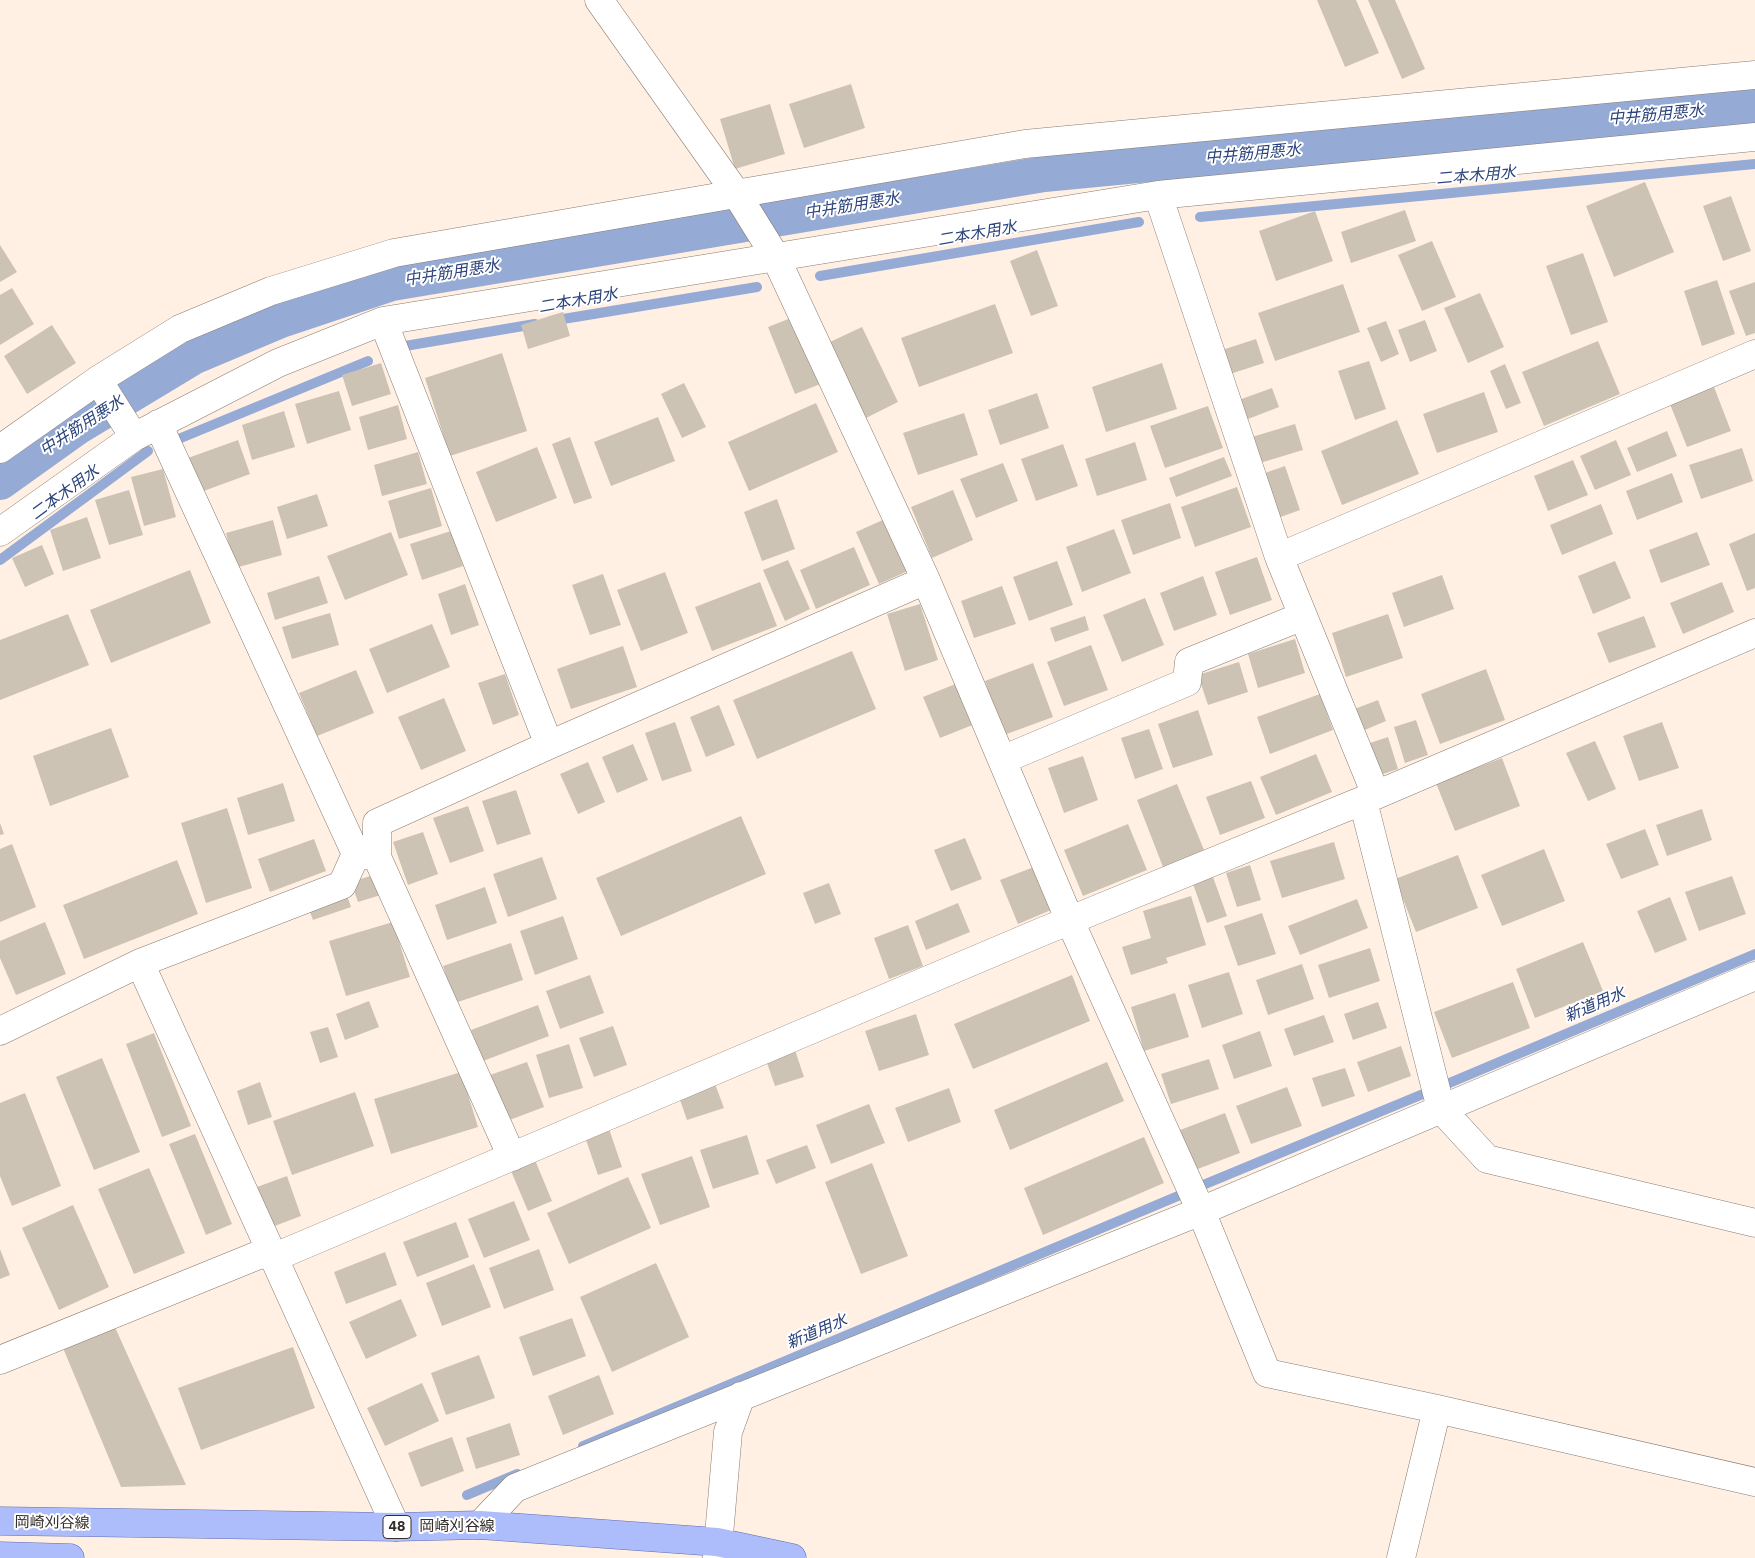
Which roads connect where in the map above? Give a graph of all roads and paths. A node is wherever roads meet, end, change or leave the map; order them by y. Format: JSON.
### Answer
{"nodes":[{"id":1,"x":599,"y":0,"type":"edge"},
{"id":2,"x":1755,"y":75,"type":"edge"},
{"id":3,"x":1755,"y":137,"type":"edge"},
{"id":4,"x":736,"y":193,"type":"junction"},
{"id":5,"x":1158,"y":195,"type":"junction"},
{"id":6,"x":775,"y":256,"type":"junction"},
{"id":7,"x":383,"y":321,"type":"junction"},
{"id":8,"x":1755,"y":354,"type":"edge"},
{"id":9,"x":98,"y":380,"type":"junction"},
{"id":10,"x":158,"y":424,"type":"junction"},
{"id":11,"x":134,"y":437,"type":"junction"},
{"id":12,"x":0,"y":449,"type":"edge"},
{"id":13,"x":0,"y":532,"type":"edge"},
{"id":14,"x":1279,"y":557,"type":"junction"},
{"id":15,"x":926,"y":580,"type":"junction"},
{"id":16,"x":1303,"y":616,"type":"junction"},
{"id":17,"x":1755,"y":634,"type":"edge"},
{"id":18,"x":549,"y":745,"type":"junction"},
{"id":19,"x":1002,"y":760,"type":"junction"},
{"id":20,"x":1370,"y":798,"type":"junction"},
{"id":21,"x":366,"y":855,"type":"junction"},
{"id":22,"x":1070,"y":921,"type":"junction"},
{"id":23,"x":140,"y":964,"type":"junction"},
{"id":24,"x":1755,"y":976,"type":"edge"},
{"id":25,"x":0,"y":1031,"type":"edge"},
{"id":26,"x":1441,"y":1110,"type":"junction"},
{"id":27,"x":512,"y":1157,"type":"junction"},
{"id":28,"x":1201,"y":1211,"type":"junction"},
{"id":29,"x":1755,"y":1224,"type":"edge"},
{"id":30,"x":275,"y":1257,"type":"junction"},
{"id":31,"x":0,"y":1360,"type":"edge"},
{"id":32,"x":742,"y":1396,"type":"junction"},
{"id":33,"x":1438,"y":1409,"type":"junction"},
{"id":34,"x":1755,"y":1482,"type":"edge"},
{"id":35,"x":0,"y":1522,"type":"edge"},
{"id":36,"x":480,"y":1525,"type":"junction"},
{"id":37,"x":396,"y":1527,"type":"junction"},
{"id":38,"x":717,"y":1550,"type":"edge"},
{"id":39,"x":0,"y":1556,"type":"edge"},
{"id":40,"x":70,"y":1558,"type":"edge"},
{"id":41,"x":792,"y":1558,"type":"edge"},
{"id":42,"x":1401,"y":1558,"type":"edge"}],
"edges":[{"from":1,"to":4,"type":"street"},
{"from":2,"to":4,"type":"street"},
{"from":3,"to":5,"type":"street"},
{"from":4,"to":6,"type":"street"},
{"from":4,"to":9,"type":"street"},
{"from":5,"to":6,"type":"street"},
{"from":5,"to":14,"type":"street"},
{"from":6,"to":7,"type":"street"},
{"from":6,"to":15,"type":"street"},
{"from":7,"to":10,"type":"street"},
{"from":7,"to":18,"type":"street"},
{"from":8,"to":14,"type":"street"},
{"from":9,"to":11,"type":"street"},
{"from":9,"to":12,"type":"street"},
{"from":10,"to":11,"type":"street"},
{"from":10,"to":21,"type":"street"},
{"from":11,"to":13,"type":"street"},
{"from":14,"to":16,"type":"street"},
{"from":15,"to":18,"type":"street"},
{"from":15,"to":19,"type":"street"},
{"from":16,"to":19,"type":"street"},
{"from":16,"to":20,"type":"street"},
{"from":17,"to":20,"type":"street"},
{"from":18,"to":21,"type":"street"},
{"from":19,"to":22,"type":"street"},
{"from":20,"to":22,"type":"street"},
{"from":20,"to":26,"type":"street"},
{"from":21,"to":23,"type":"street"},
{"from":21,"to":27,"type":"street"},
{"from":22,"to":27,"type":"street"},
{"from":22,"to":28,"type":"street"},
{"from":23,"to":25,"type":"street"},
{"from":23,"to":30,"type":"street"},
{"from":24,"to":26,"type":"street"},
{"from":26,"to":28,"type":"street"},
{"from":26,"to":29,"type":"street"},
{"from":27,"to":30,"type":"street"},
{"from":28,"to":32,"type":"street"},
{"from":28,"to":33,"type":"street"},
{"from":30,"to":31,"type":"street"},
{"from":30,"to":37,"type":"street"},
{"from":32,"to":36,"type":"street"},
{"from":32,"to":38,"type":"street"},
{"from":33,"to":34,"type":"street"},
{"from":33,"to":42,"type":"street"},
{"from":35,"to":37,"type":"main road","name":"岡崎刈谷線","number":"48"},
{"from":36,"to":37,"type":"main road","name":"岡崎刈谷線","number":"48"},
{"from":36,"to":38,"type":"main road","name":"岡崎刈谷線","number":"48"},
{"from":38,"to":41,"type":"main road","name":"岡崎刈谷線","number":"48"},
{"from":39,"to":40,"type":"main road"}]}
